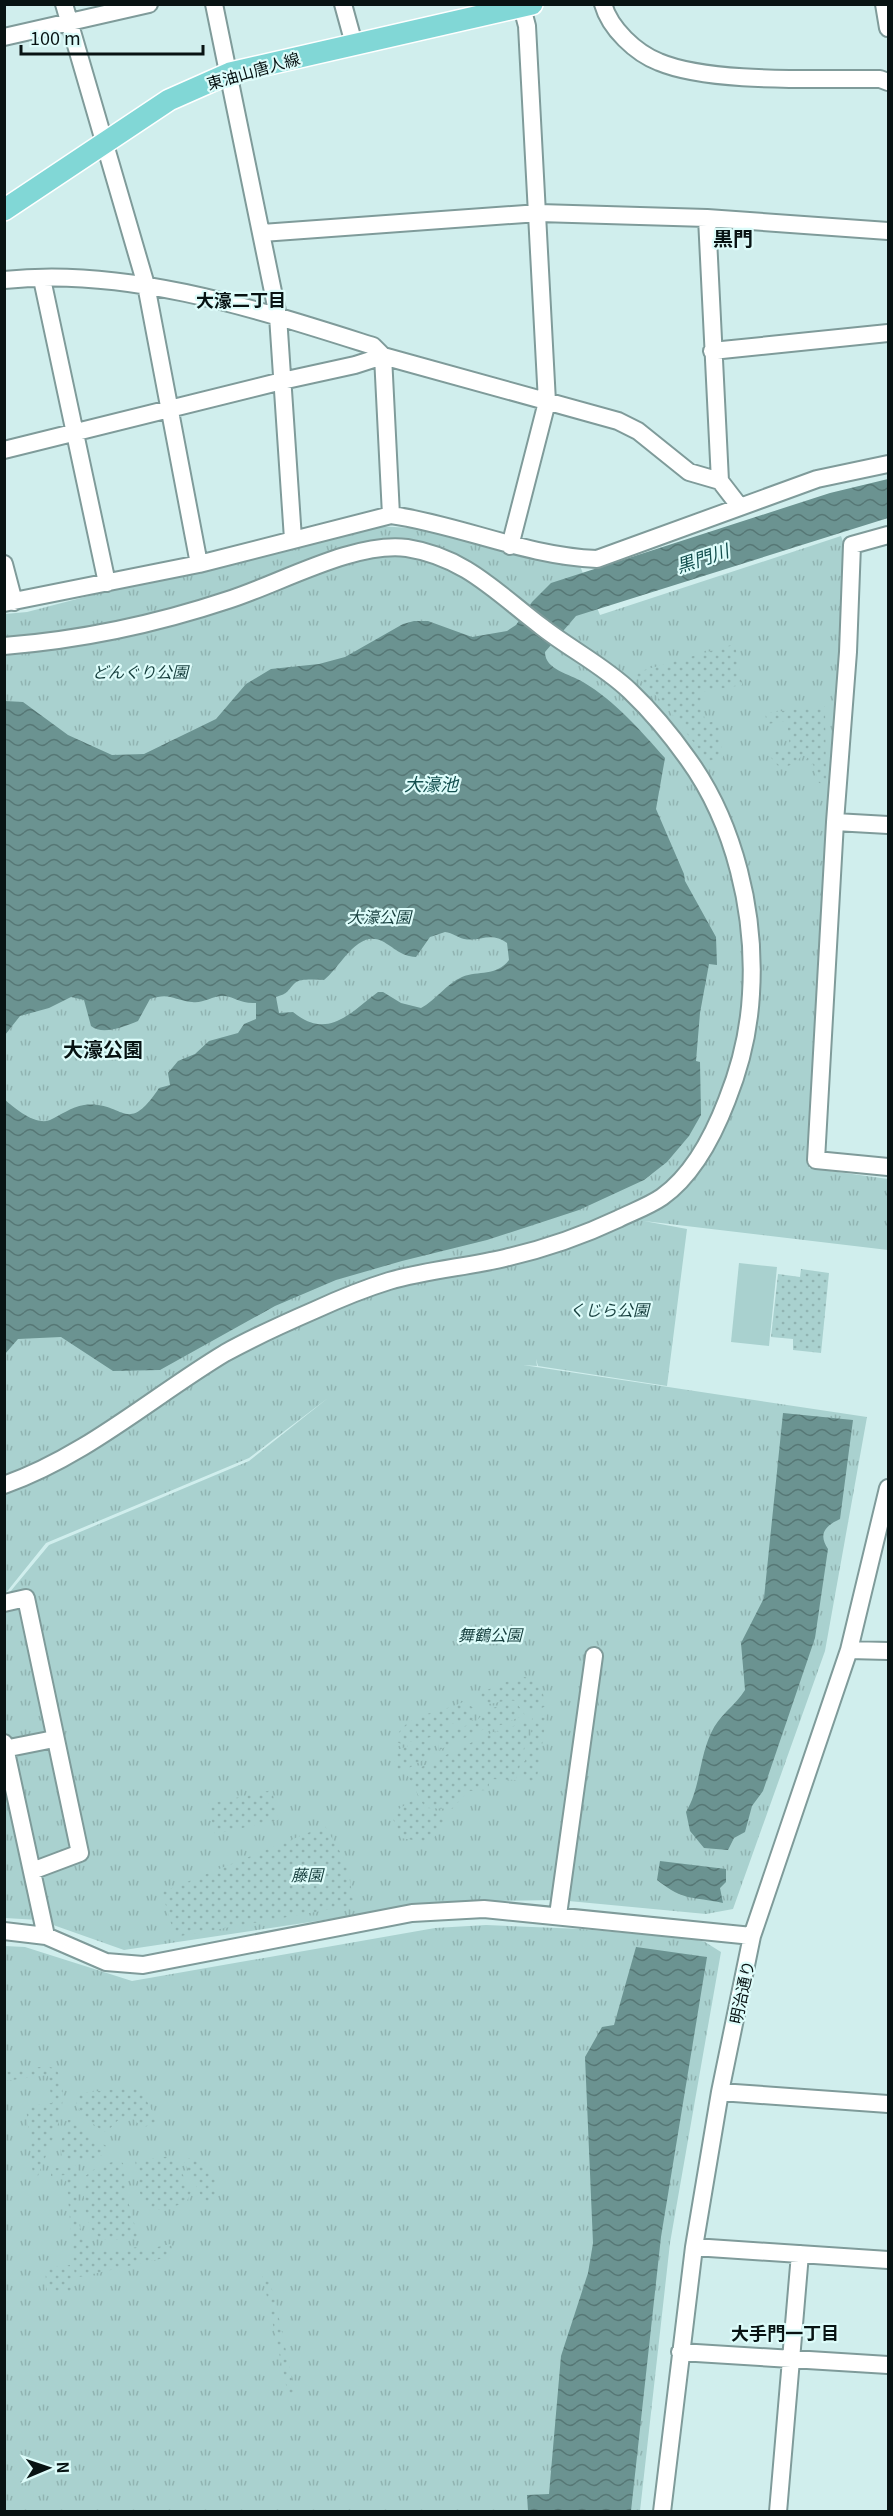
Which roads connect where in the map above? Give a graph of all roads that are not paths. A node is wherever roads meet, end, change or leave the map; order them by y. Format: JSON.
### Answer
{"nodes":[{"id":1,"x":64,"y":4,"type":"edge"},
{"id":2,"x":149,"y":4,"type":"edge"},
{"id":3,"x":214,"y":4,"type":"edge"},
{"id":4,"x":343,"y":4,"type":"edge"},
{"id":5,"x":603,"y":4,"type":"edge"},
{"id":6,"x":884,"y":4,"type":"edge"},
{"id":7,"x":527,"y":6,"type":"edge"},
{"id":8,"x":69,"y":21,"type":"junction"},
{"id":9,"x":888,"y":28,"type":"edge"},
{"id":10,"x":4,"y":36,"type":"edge"},
{"id":11,"x":354,"y":44,"type":"junction"},
{"id":12,"x":230,"y":73,"type":"junction"},
{"id":13,"x":888,"y":82,"type":"edge"},
{"id":14,"x":105,"y":145,"type":"junction"},
{"id":15,"x":4,"y":210,"type":"edge"},
{"id":16,"x":539,"y":213,"type":"junction"},
{"id":17,"x":707,"y":218,"type":"junction"},
{"id":18,"x":888,"y":231,"type":"edge"},
{"id":19,"x":262,"y":233,"type":"junction"},
{"id":20,"x":42,"y":279,"type":"junction"},
{"id":21,"x":4,"y":280,"type":"edge"},
{"id":22,"x":146,"y":285,"type":"junction"},
{"id":23,"x":278,"y":316,"type":"junction"},
{"id":24,"x":888,"y":333,"type":"edge"},
{"id":25,"x":712,"y":351,"type":"junction"},
{"id":26,"x":383,"y":356,"type":"junction"},
{"id":27,"x":282,"y":381,"type":"junction"},
{"id":28,"x":547,"y":402,"type":"junction"},
{"id":29,"x":170,"y":410,"type":"junction"},
{"id":30,"x":75,"y":432,"type":"junction"},
{"id":31,"x":4,"y":450,"type":"edge"},
{"id":32,"x":888,"y":464,"type":"edge"},
{"id":33,"x":720,"y":481,"type":"junction"},
{"id":34,"x":740,"y":507,"type":"junction"},
{"id":35,"x":392,"y":514,"type":"junction"},
{"id":36,"x":888,"y":535,"type":"edge"},
{"id":37,"x":293,"y":538,"type":"junction"},
{"id":38,"x":510,"y":546,"type":"junction"},
{"id":39,"x":4,"y":564,"type":"edge"},
{"id":40,"x":199,"y":564,"type":"junction"},
{"id":41,"x":107,"y":583,"type":"junction"},
{"id":42,"x":9,"y":602,"type":"edge"},
{"id":43,"x":4,"y":646,"type":"edge"},
{"id":44,"x":835,"y":822,"type":"junction"},
{"id":45,"x":888,"y":825,"type":"edge"},
{"id":46,"x":888,"y":1167,"type":"edge"},
{"id":47,"x":4,"y":1485,"type":"edge"},
{"id":48,"x":888,"y":1488,"type":"edge"},
{"id":49,"x":4,"y":1603,"type":"edge"},
{"id":50,"x":849,"y":1650,"type":"junction"},
{"id":51,"x":888,"y":1651,"type":"edge"},
{"id":52,"x":594,"y":1656,"type":"dead end"},
{"id":53,"x":54,"y":1739,"type":"junction"},
{"id":54,"x":5,"y":1747,"type":"edge"},
{"id":55,"x":32,"y":1871,"type":"junction"},
{"id":56,"x":558,"y":1916,"type":"junction"},
{"id":57,"x":4,"y":1931,"type":"edge"},
{"id":58,"x":46,"y":1936,"type":"junction"},
{"id":59,"x":753,"y":1936,"type":"junction"},
{"id":60,"x":720,"y":2092,"type":"junction"},
{"id":61,"x":888,"y":2104,"type":"edge"},
{"id":62,"x":694,"y":2247,"type":"junction"},
{"id":63,"x":800,"y":2254,"type":"junction"},
{"id":64,"x":885,"y":2260,"type":"edge"},
{"id":65,"x":680,"y":2352,"type":"junction"},
{"id":66,"x":790,"y":2358,"type":"junction"},
{"id":67,"x":888,"y":2365,"type":"edge"},
{"id":68,"x":662,"y":2511,"type":"edge"},
{"id":69,"x":778,"y":2511,"type":"edge"}],
"edges":[{"from":1,"to":8,"type":"street"},
{"from":2,"to":8,"type":"street"},
{"from":3,"to":12,"type":"street"},
{"from":4,"to":11,"type":"street"},
{"from":5,"to":13,"type":"street"},
{"from":6,"to":9,"type":"street"},
{"from":7,"to":11,"type":"main road","name":"東油山唐人線"},
{"from":7,"to":16,"type":"street"},
{"from":8,"to":10,"type":"street"},
{"from":8,"to":14,"type":"street"},
{"from":11,"to":12,"type":"main road","name":"東油山唐人線"},
{"from":12,"to":14,"type":"main road","name":"東油山唐人線"},
{"from":12,"to":19,"type":"street"},
{"from":14,"to":15,"type":"main road","name":"東油山唐人線"},
{"from":14,"to":22,"type":"street"},
{"from":16,"to":17,"type":"street"},
{"from":16,"to":19,"type":"street"},
{"from":16,"to":28,"type":"street"},
{"from":17,"to":18,"type":"street"},
{"from":17,"to":25,"type":"street"},
{"from":19,"to":23,"type":"street"},
{"from":20,"to":21,"type":"street"},
{"from":20,"to":22,"type":"street"},
{"from":20,"to":30,"type":"street"},
{"from":22,"to":23,"type":"street"},
{"from":22,"to":29,"type":"street"},
{"from":23,"to":26,"type":"street"},
{"from":23,"to":27,"type":"street"},
{"from":24,"to":25,"type":"street"},
{"from":25,"to":33,"type":"street"},
{"from":26,"to":27,"type":"street"},
{"from":26,"to":28,"type":"street"},
{"from":26,"to":35,"type":"street"},
{"from":27,"to":29,"type":"street"},
{"from":27,"to":37,"type":"street"},
{"from":28,"to":33,"type":"street"},
{"from":28,"to":38,"type":"street"},
{"from":29,"to":30,"type":"street"},
{"from":29,"to":40,"type":"street"},
{"from":30,"to":31,"type":"street"},
{"from":30,"to":41,"type":"street"},
{"from":32,"to":34,"type":"street"},
{"from":33,"to":34,"type":"street"},
{"from":34,"to":38,"type":"street"},
{"from":35,"to":37,"type":"street"},
{"from":35,"to":38,"type":"street"},
{"from":36,"to":44,"type":"street"},
{"from":37,"to":40,"type":"street"},
{"from":39,"to":42,"type":"street"},
{"from":40,"to":41,"type":"street"},
{"from":41,"to":42,"type":"street"},
{"from":43,"to":47,"type":"street"},
{"from":44,"to":45,"type":"street"},
{"from":44,"to":46,"type":"street"},
{"from":48,"to":50,"type":"street","name":"明治通り"},
{"from":49,"to":53,"type":"street"},
{"from":50,"to":51,"type":"street"},
{"from":50,"to":59,"type":"street","name":"明治通り"},
{"from":52,"to":56,"type":"street"},
{"from":53,"to":54,"type":"street"},
{"from":53,"to":55,"type":"street"},
{"from":54,"to":55,"type":"street"},
{"from":55,"to":58,"type":"street"},
{"from":56,"to":58,"type":"street"},
{"from":56,"to":59,"type":"street"},
{"from":57,"to":58,"type":"street"},
{"from":59,"to":60,"type":"street","name":"明治通り"},
{"from":60,"to":61,"type":"street"},
{"from":60,"to":62,"type":"street","name":"明治通り"},
{"from":62,"to":63,"type":"street"},
{"from":62,"to":65,"type":"street","name":"明治通り"},
{"from":63,"to":64,"type":"street"},
{"from":63,"to":66,"type":"street"},
{"from":65,"to":66,"type":"street"},
{"from":65,"to":68,"type":"street","name":"明治通り"},
{"from":66,"to":67,"type":"street"},
{"from":66,"to":69,"type":"street"}]}
